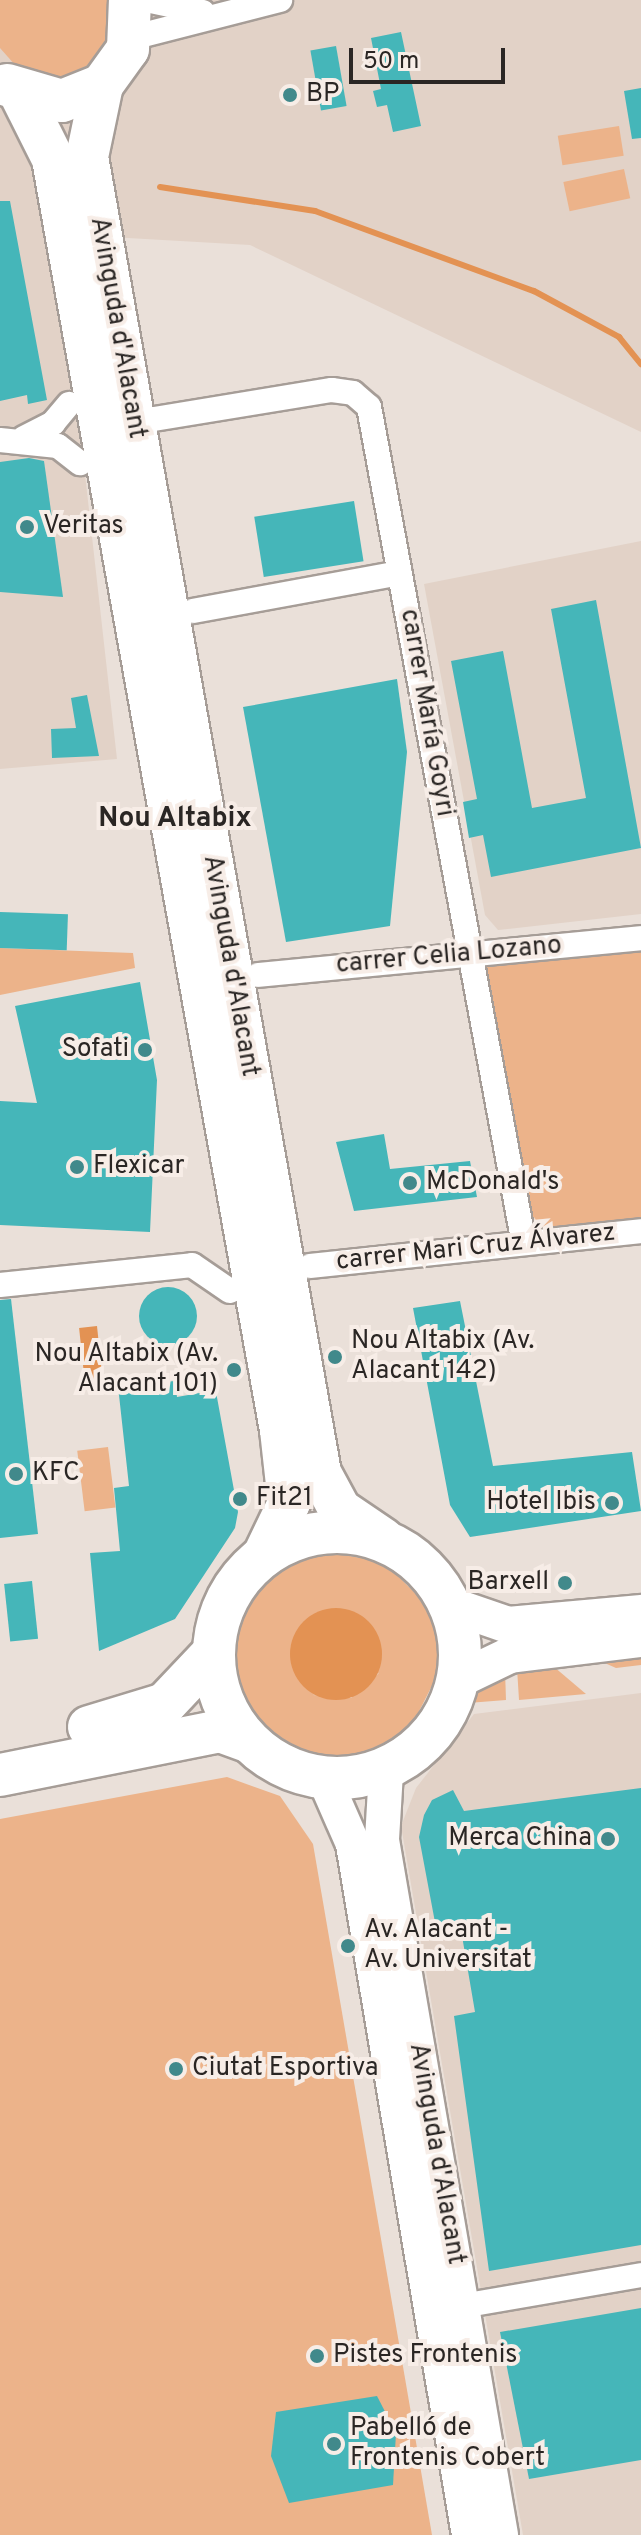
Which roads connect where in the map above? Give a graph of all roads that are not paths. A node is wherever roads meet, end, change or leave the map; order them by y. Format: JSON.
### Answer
{"nodes":[{"id":1,"x":146,"y":0,"type":"edge"},
{"id":2,"x":280,"y":0,"type":"edge"},
{"id":3,"x":213,"y":13,"type":"junction"},
{"id":4,"x":131,"y":19,"type":"edge"},
{"id":5,"x":102,"y":85,"type":"junction"},
{"id":6,"x":10,"y":86,"type":"edge"},
{"id":7,"x":80,"y":216,"type":"junction"},
{"id":8,"x":69,"y":404,"type":"dead end"},
{"id":9,"x":154,"y":419,"type":"dead end"},
{"id":10,"x":12,"y":439,"type":"edge"},
{"id":11,"x":80,"y":463,"type":"dead end"},
{"id":12,"x":400,"y":573,"type":"junction"},
{"id":13,"x":193,"y":611,"type":"dead end"},
{"id":14,"x":641,"y":938,"type":"edge"},
{"id":15,"x":470,"y":954,"type":"junction"},
{"id":16,"x":258,"y":975,"type":"dead end"},
{"id":17,"x":641,"y":1231,"type":"edge"},
{"id":18,"x":523,"y":1239,"type":"junction"},
{"id":19,"x":310,"y":1266,"type":"dead end"},
{"id":20,"x":0,"y":1285,"type":"edge"},
{"id":21,"x":230,"y":1291,"type":"dead end"},
{"id":22,"x":383,"y":1539,"type":"junction"},
{"id":23,"x":265,"y":1553,"type":"junction"},
{"id":24,"x":450,"y":1605,"type":"junction"},
{"id":25,"x":641,"y":1613,"type":"edge"},
{"id":26,"x":641,"y":1639,"type":"edge"},
{"id":27,"x":213,"y":1653,"type":"junction"},
{"id":28,"x":458,"y":1680,"type":"junction"},
{"id":29,"x":248,"y":1741,"type":"junction"},
{"id":30,"x":0,"y":1746,"type":"edge"},
{"id":31,"x":386,"y":1772,"type":"junction"},
{"id":32,"x":0,"y":1775,"type":"edge"},
{"id":33,"x":324,"y":1778,"type":"junction"},
{"id":34,"x":641,"y":2275,"type":"edge"},
{"id":35,"x":462,"y":2306,"type":"junction"},
{"id":36,"x":469,"y":2535,"type":"edge"},
{"id":37,"x":501,"y":2535,"type":"edge"}],
"edges":[{"from":1,"to":3,"type":"street"},
{"from":2,"to":3,"type":"street"},
{"from":3,"to":4,"type":"street"},
{"from":4,"to":5,"type":"highway","name":"Avinguda d'Alacant"},
{"from":5,"to":6,"type":"highway"},
{"from":5,"to":7,"type":"highway","name":"Avinguda d'Alacant"},
{"from":6,"to":7,"type":"highway","name":"Avinguda d'Alacant"},
{"from":7,"to":22,"type":"highway","name":"Avinguda d'Alacant"},
{"from":7,"to":23,"type":"highway","name":"Avinguda d'Alacant"},
{"from":8,"to":10,"type":"street"},
{"from":9,"to":12,"type":"street","name":"carrer María Goyri"},
{"from":10,"to":11,"type":"street"},
{"from":12,"to":13,"type":"street"},
{"from":12,"to":15,"type":"street","name":"carrer María Goyri"},
{"from":14,"to":15,"type":"street","name":"carrer Celia Lozano"},
{"from":15,"to":16,"type":"street","name":"carrer Celia Lozano"},
{"from":15,"to":18,"type":"street","name":"carrer María Goyri"},
{"from":17,"to":18,"type":"street","name":"carrer Mari Cruz Álvarez"},
{"from":18,"to":19,"type":"street","name":"carrer Mari Cruz Álvarez"},
{"from":20,"to":21,"type":"street"},
{"from":22,"to":23,"type":"highway"},
{"from":22,"to":24,"type":"highway"},
{"from":23,"to":27,"type":"highway"},
{"from":24,"to":25,"type":"main road"},
{"from":24,"to":28,"type":"highway"},
{"from":26,"to":28,"type":"main road"},
{"from":27,"to":29,"type":"highway"},
{"from":27,"to":30,"type":"highway"},
{"from":28,"to":31,"type":"highway"},
{"from":29,"to":32,"type":"highway"},
{"from":29,"to":33,"type":"highway"},
{"from":31,"to":33,"type":"highway"},
{"from":31,"to":35,"type":"main road","name":"Avinguda d'Alacant"},
{"from":33,"to":36,"type":"main road","name":"Avinguda d'Alacant"},
{"from":34,"to":35,"type":"street"},
{"from":35,"to":37,"type":"main road","name":"Avinguda d'Alacant"}]}
